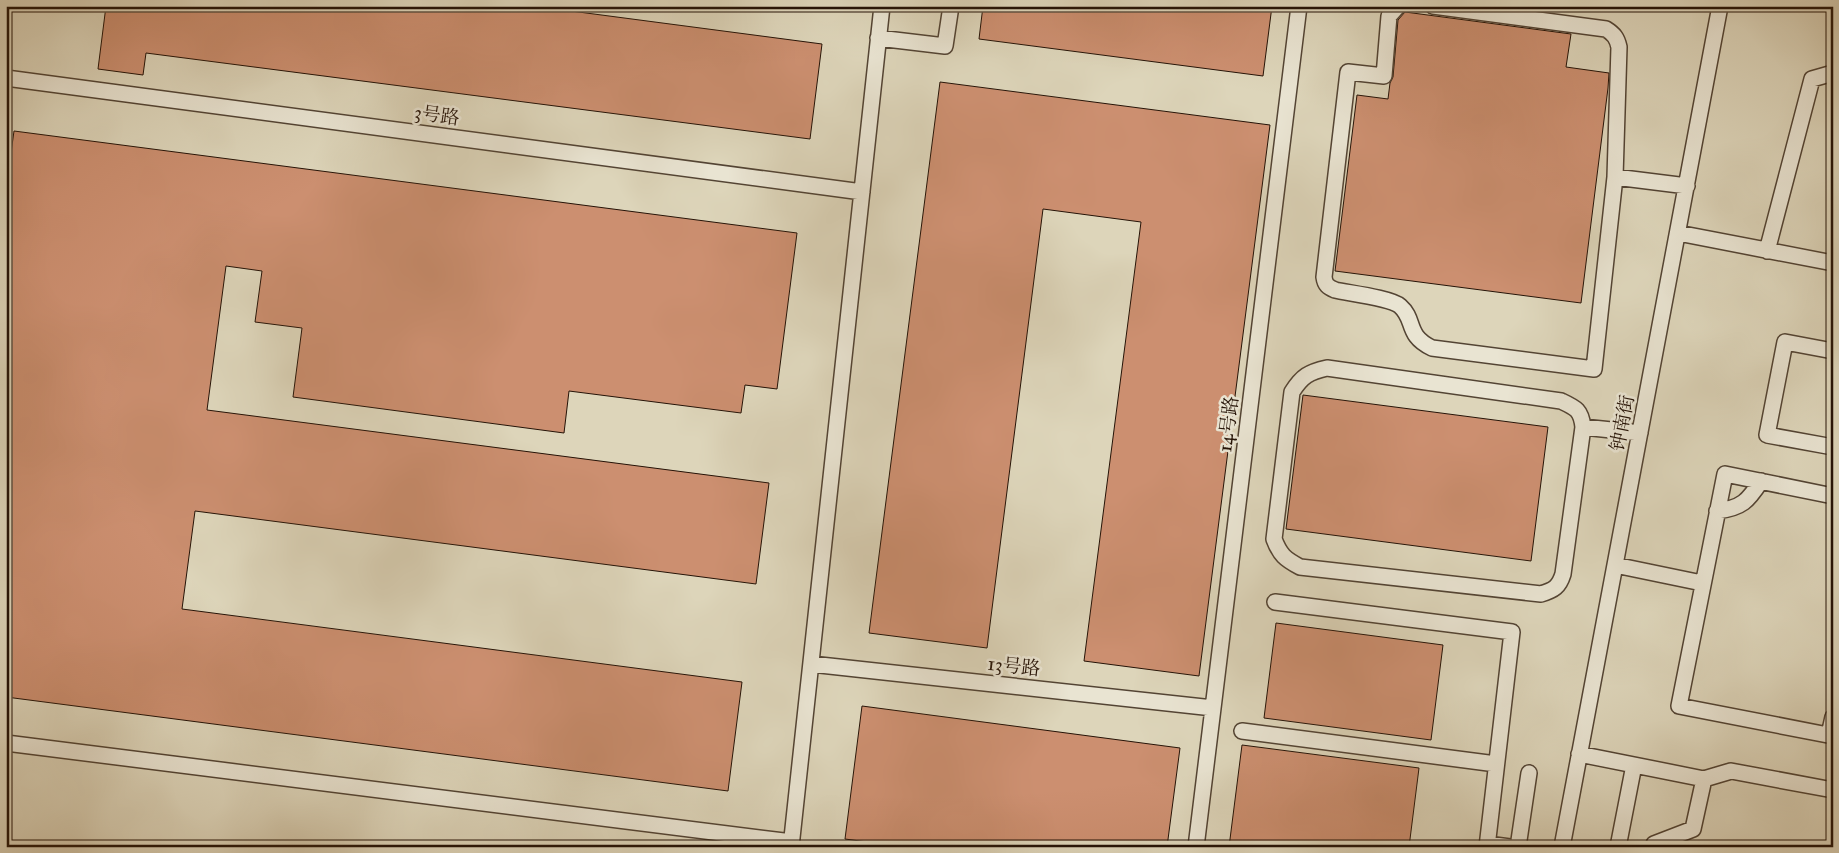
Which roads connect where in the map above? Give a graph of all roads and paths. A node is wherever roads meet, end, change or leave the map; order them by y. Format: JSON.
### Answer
{"nodes":[{"id":1,"x":882,"y":6,"type":"edge"},
{"id":2,"x":951,"y":6,"type":"edge"},
{"id":3,"x":1299,"y":6,"type":"edge"},
{"id":4,"x":1398,"y":6,"type":"edge"},
{"id":5,"x":1433,"y":6,"type":"edge"},
{"id":6,"x":1720,"y":6,"type":"edge"},
{"id":7,"x":1790,"y":6,"type":"edge"},
{"id":8,"x":1458,"y":8,"type":"edge"},
{"id":9,"x":1833,"y":12,"type":"edge"},
{"id":10,"x":878,"y":38,"type":"junction"},
{"id":11,"x":1833,"y":73,"type":"edge"},
{"id":12,"x":6,"y":78,"type":"edge"},
{"id":13,"x":1616,"y":177,"type":"junction"},
{"id":14,"x":1686,"y":186,"type":"junction"},
{"id":15,"x":862,"y":192,"type":"junction"},
{"id":16,"x":1678,"y":233,"type":"junction"},
{"id":17,"x":1767,"y":250,"type":"junction"},
{"id":18,"x":1833,"y":262,"type":"edge"},
{"id":19,"x":1833,"y":351,"type":"edge"},
{"id":20,"x":1583,"y":427,"type":"junction"},
{"id":21,"x":1640,"y":433,"type":"junction"},
{"id":22,"x":1833,"y":447,"type":"edge"},
{"id":23,"x":1760,"y":481,"type":"junction"},
{"id":24,"x":1833,"y":496,"type":"edge"},
{"id":25,"x":1717,"y":511,"type":"junction"},
{"id":26,"x":1615,"y":565,"type":"junction"},
{"id":27,"x":1702,"y":583,"type":"junction"},
{"id":28,"x":1275,"y":602,"type":"dead end"},
{"id":29,"x":811,"y":664,"type":"junction"},
{"id":30,"x":1213,"y":708,"type":"junction"},
{"id":31,"x":1833,"y":717,"type":"edge"},
{"id":32,"x":1242,"y":731,"type":"dead end"},
{"id":33,"x":1831,"y":736,"type":"edge"},
{"id":34,"x":6,"y":743,"type":"edge"},
{"id":35,"x":1579,"y":754,"type":"junction"},
{"id":36,"x":1496,"y":764,"type":"junction"},
{"id":37,"x":1634,"y":765,"type":"junction"},
{"id":38,"x":1529,"y":773,"type":"dead end"},
{"id":39,"x":1704,"y":779,"type":"junction"},
{"id":40,"x":1833,"y":790,"type":"edge"},
{"id":41,"x":792,"y":844,"type":"edge"},
{"id":42,"x":1487,"y":846,"type":"edge"},
{"id":43,"x":1196,"y":847,"type":"edge"},
{"id":44,"x":1510,"y":847,"type":"edge"},
{"id":45,"x":1518,"y":847,"type":"edge"},
{"id":46,"x":1562,"y":847,"type":"edge"},
{"id":47,"x":1618,"y":847,"type":"edge"},
{"id":48,"x":1653,"y":847,"type":"edge"}],
"edges":[{"from":1,"to":10,"type":"street"},
{"from":2,"to":10,"type":"street"},
{"from":3,"to":30,"type":"street","name":"14号路"},
{"from":4,"to":13,"type":"street"},
{"from":5,"to":8,"type":"street"},
{"from":6,"to":14,"type":"street","name":"钟南街"},
{"from":7,"to":9,"type":"path"},
{"from":8,"to":13,"type":"street"},
{"from":10,"to":15,"type":"street"},
{"from":11,"to":17,"type":"street"},
{"from":12,"to":15,"type":"street","name":"3号路"},
{"from":13,"to":14,"type":"street"},
{"from":14,"to":16,"type":"street","name":"钟南街"},
{"from":15,"to":29,"type":"street"},
{"from":16,"to":17,"type":"street"},
{"from":16,"to":21,"type":"street","name":"钟南街"},
{"from":17,"to":18,"type":"street"},
{"from":19,"to":22,"type":"street"},
{"from":20,"to":20,"type":"street"},
{"from":20,"to":21,"type":"street"},
{"from":21,"to":26,"type":"street","name":"钟南街"},
{"from":23,"to":24,"type":"street"},
{"from":23,"to":25,"type":"street"},
{"from":23,"to":25,"type":"street"},
{"from":25,"to":27,"type":"street"},
{"from":26,"to":27,"type":"street"},
{"from":26,"to":35,"type":"street","name":"钟南街"},
{"from":27,"to":33,"type":"street"},
{"from":28,"to":36,"type":"street"},
{"from":29,"to":30,"type":"street","name":"13号路"},
{"from":29,"to":41,"type":"street"},
{"from":30,"to":43,"type":"street","name":"14号路"},
{"from":31,"to":33,"type":"street"},
{"from":32,"to":36,"type":"street"},
{"from":34,"to":41,"type":"street"},
{"from":35,"to":37,"type":"street"},
{"from":35,"to":46,"type":"street","name":"钟南街"},
{"from":36,"to":42,"type":"street"},
{"from":37,"to":39,"type":"street"},
{"from":37,"to":47,"type":"street"},
{"from":38,"to":45,"type":"street"},
{"from":39,"to":40,"type":"street"},
{"from":39,"to":48,"type":"street"},
{"from":42,"to":44,"type":"street"}]}
